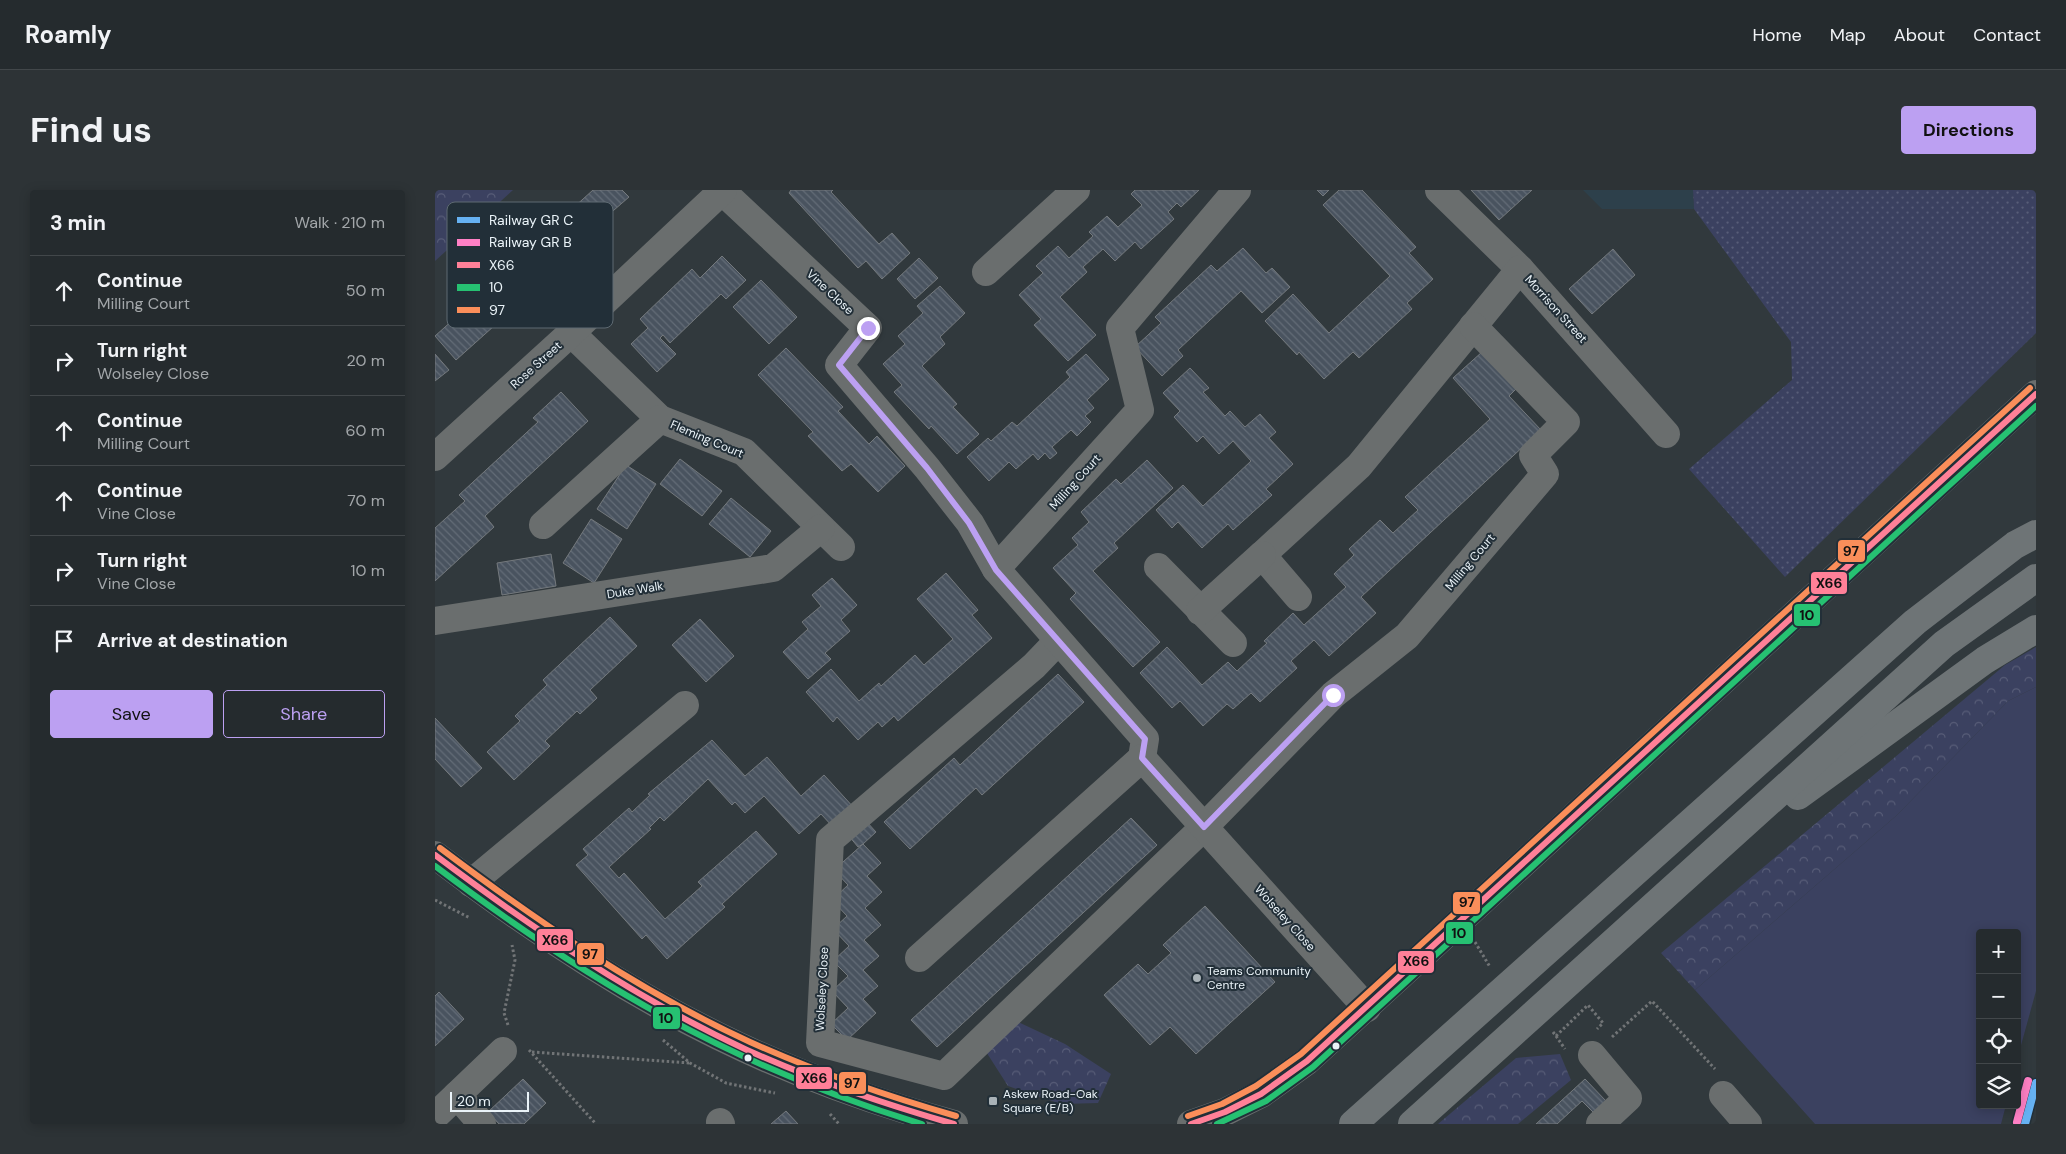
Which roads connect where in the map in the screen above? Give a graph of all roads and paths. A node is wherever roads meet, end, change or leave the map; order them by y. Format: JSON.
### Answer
{"nodes":[{"id":1,"x":722,"y":190,"type":"edge"},
{"id":2,"x":1076,"y":190,"type":"edge"},
{"id":3,"x":1237,"y":190,"type":"edge"},
{"id":4,"x":1439,"y":190,"type":"edge"},
{"id":5,"x":1520,"y":269,"type":"junction"},
{"id":6,"x":986,"y":272,"type":"dead end"},
{"id":7,"x":613,"y":293,"type":"edge"},
{"id":8,"x":1473,"y":326,"type":"junction"},
{"id":9,"x":576,"y":328,"type":"edge"},
{"id":10,"x":571,"y":333,"type":"junction"},
{"id":11,"x":2036,"y":394,"type":"edge"},
{"id":12,"x":660,"y":419,"type":"junction"},
{"id":13,"x":1666,"y":434,"type":"dead end"},
{"id":14,"x":435,"y":457,"type":"edge"},
{"id":15,"x":543,"y":525,"type":"dead end"},
{"id":16,"x":821,"y":528,"type":"junction"},
{"id":17,"x":2036,"y":534,"type":"edge"},
{"id":18,"x":841,"y":547,"type":"dead end"},
{"id":19,"x":1262,"y":555,"type":"junction"},
{"id":20,"x":1158,"y":567,"type":"dead end"},
{"id":21,"x":996,"y":570,"type":"junction"},
{"id":22,"x":2036,"y":578,"type":"edge"},
{"id":23,"x":1298,"y":597,"type":"dead end"},
{"id":24,"x":1200,"y":611,"type":"junction"},
{"id":25,"x":435,"y":621,"type":"edge"},
{"id":26,"x":2036,"y":629,"type":"edge"},
{"id":27,"x":1058,"y":641,"type":"junction"},
{"id":28,"x":1233,"y":643,"type":"dead end"},
{"id":29,"x":685,"y":705,"type":"dead end"},
{"id":30,"x":1142,"y":758,"type":"junction"},
{"id":31,"x":1204,"y":827,"type":"junction"},
{"id":32,"x":435,"y":855,"type":"edge"},
{"id":33,"x":1680,"y":882,"type":"junction"},
{"id":34,"x":471,"y":883,"type":"junction"},
{"id":35,"x":512,"y":942,"type":"dead end"},
{"id":36,"x":919,"y":958,"type":"dead end"},
{"id":37,"x":1367,"y":1008,"type":"junction"},
{"id":38,"x":1550,"y":1029,"type":"dead end"},
{"id":39,"x":1556,"y":1036,"type":"junction"},
{"id":40,"x":514,"y":1044,"type":"junction"},
{"id":41,"x":1586,"y":1047,"type":"junction"},
{"id":42,"x":531,"y":1052,"type":"junction"},
{"id":43,"x":690,"y":1063,"type":"dead end"},
{"id":44,"x":457,"y":1095,"type":"junction"},
{"id":45,"x":1723,"y":1095,"type":"joint"},
{"id":46,"x":435,"y":1116,"type":"edge"},
{"id":47,"x":482,"y":1124,"type":"edge"},
{"id":48,"x":596,"y":1124,"type":"edge"},
{"id":49,"x":954,"y":1124,"type":"edge"},
{"id":50,"x":1191,"y":1124,"type":"edge"},
{"id":51,"x":1353,"y":1124,"type":"edge"},
{"id":52,"x":1412,"y":1124,"type":"edge"},
{"id":53,"x":1600,"y":1124,"type":"edge"},
{"id":54,"x":1748,"y":1124,"type":"edge"}],
"edges":[{"from":1,"to":7,"type":"street","name":"Rose Street"},
{"from":1,"to":21,"type":"street","name":"Vine Close"},
{"from":2,"to":6,"type":"street"},
{"from":3,"to":21,"type":"street","name":"Milling Court"},
{"from":4,"to":5,"type":"street","name":"Morrison Street"},
{"from":5,"to":8,"type":"street"},
{"from":5,"to":13,"type":"street","name":"Morrison Street"},
{"from":8,"to":19,"type":"street"},
{"from":8,"to":31,"type":"street","name":"Milling Court"},
{"from":9,"to":10,"type":"street","name":"Rose Street"},
{"from":10,"to":12,"type":"street","name":"Fleming Court"},
{"from":10,"to":14,"type":"street","name":"Rose Street"},
{"from":11,"to":37,"type":"street"},
{"from":12,"to":15,"type":"street"},
{"from":12,"to":16,"type":"street","name":"Fleming Court"},
{"from":16,"to":18,"type":"street","name":"Fleming Court"},
{"from":16,"to":25,"type":"street","name":"Duke Walk"},
{"from":17,"to":51,"type":"highway"},
{"from":19,"to":23,"type":"street"},
{"from":19,"to":24,"type":"street"},
{"from":20,"to":24,"type":"street"},
{"from":21,"to":27,"type":"street"},
{"from":22,"to":33,"type":"highway"},
{"from":24,"to":28,"type":"street"},
{"from":26,"to":33,"type":"highway"},
{"from":27,"to":30,"type":"street"},
{"from":27,"to":31,"type":"street","name":"Wolseley Close"},
{"from":29,"to":34,"type":"street"},
{"from":30,"to":31,"type":"street","name":"Wolseley Close"},
{"from":30,"to":36,"type":"street"},
{"from":31,"to":37,"type":"street","name":"Wolseley Close"},
{"from":32,"to":34,"type":"street"},
{"from":33,"to":52,"type":"highway"},
{"from":34,"to":49,"type":"street"},
{"from":35,"to":40,"type":"path"},
{"from":37,"to":50,"type":"street"},
{"from":38,"to":39,"type":"path"},
{"from":39,"to":41,"type":"path"},
{"from":39,"to":41,"type":"path"},
{"from":40,"to":42,"type":"path"},
{"from":40,"to":44,"type":"street"},
{"from":41,"to":45,"type":"path"},
{"from":41,"to":53,"type":"street"},
{"from":42,"to":43,"type":"path"},
{"from":42,"to":48,"type":"path"},
{"from":44,"to":46,"type":"street"},
{"from":44,"to":47,"type":"street"},
{"from":45,"to":54,"type":"street"}]}
